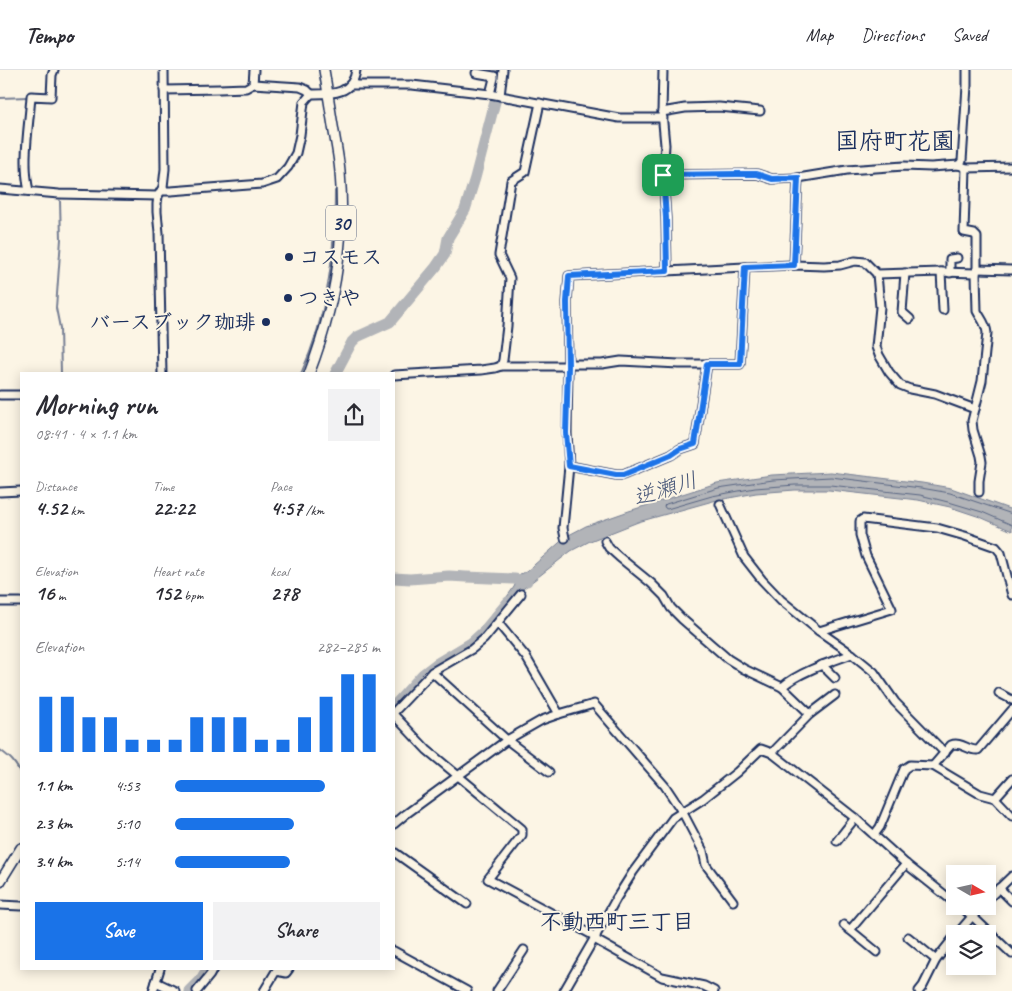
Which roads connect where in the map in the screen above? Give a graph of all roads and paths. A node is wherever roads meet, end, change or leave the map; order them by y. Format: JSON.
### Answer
{"nodes":[{"id":1,"x":54,"y":70,"type":"edge"},
{"id":2,"x":164,"y":70,"type":"edge"},
{"id":3,"x":254,"y":70,"type":"edge"},
{"id":4,"x":324,"y":70,"type":"edge"},
{"id":5,"x":356,"y":70,"type":"edge"},
{"id":6,"x":503,"y":70,"type":"edge"},
{"id":7,"x":663,"y":70,"type":"edge"},
{"id":8,"x":967,"y":70,"type":"edge"},
{"id":9,"x":476,"y":73,"type":"dead end"},
{"id":10,"x":253,"y":84,"type":"junction"},
{"id":11,"x":350,"y":84,"type":"junction"},
{"id":12,"x":164,"y":90,"type":"junction"},
{"id":13,"x":311,"y":94,"type":"junction"},
{"id":14,"x":328,"y":94,"type":"junction"},
{"id":15,"x":496,"y":95,"type":"junction"},
{"id":16,"x":540,"y":102,"type":"junction"},
{"id":17,"x":760,"y":110,"type":"dead end"},
{"id":18,"x":663,"y":115,"type":"junction"},
{"id":19,"x":963,"y":166,"type":"junction"},
{"id":20,"x":1012,"y":167,"type":"edge"},
{"id":21,"x":663,"y":175,"type":"junction"},
{"id":22,"x":798,"y":178,"type":"junction"},
{"id":23,"x":0,"y":189,"type":"edge"},
{"id":24,"x":29,"y":192,"type":"junction"},
{"id":25,"x":160,"y":193,"type":"junction"},
{"id":26,"x":957,"y":258,"type":"dead end"},
{"id":27,"x":794,"y":265,"type":"junction"},
{"id":28,"x":745,"y":267,"type":"junction"},
{"id":29,"x":1012,"y":270,"type":"edge"},
{"id":30,"x":667,"y":271,"type":"junction"},
{"id":31,"x":976,"y":271,"type":"junction"},
{"id":32,"x":941,"y":272,"type":"junction"},
{"id":33,"x":905,"y":273,"type":"junction"},
{"id":34,"x":950,"y":273,"type":"junction"},
{"id":35,"x":877,"y":274,"type":"junction"},
{"id":36,"x":943,"y":310,"type":"dead end"},
{"id":37,"x":910,"y":319,"type":"dead end"},
{"id":38,"x":568,"y":364,"type":"junction"},
{"id":39,"x":707,"y":364,"type":"junction"},
{"id":40,"x":501,"y":366,"type":"junction"},
{"id":41,"x":162,"y":372,"type":"edge"},
{"id":42,"x":309,"y":372,"type":"edge"},
{"id":43,"x":395,"y":375,"type":"edge"},
{"id":44,"x":20,"y":394,"type":"edge"},
{"id":45,"x":0,"y":395,"type":"edge"},
{"id":46,"x":975,"y":410,"type":"junction"},
{"id":47,"x":569,"y":466,"type":"junction"},
{"id":48,"x":20,"y":491,"type":"edge"},
{"id":49,"x":0,"y":492,"type":"edge"},
{"id":50,"x":979,"y":492,"type":"dead end"},
{"id":51,"x":720,"y":504,"type":"dead end"},
{"id":52,"x":565,"y":538,"type":"dead end"},
{"id":53,"x":605,"y":541,"type":"dead end"},
{"id":54,"x":521,"y":594,"type":"dead end"},
{"id":55,"x":1012,"y":596,"type":"edge"},
{"id":56,"x":0,"y":602,"type":"edge"},
{"id":57,"x":20,"y":602,"type":"edge"},
{"id":58,"x":498,"y":623,"type":"junction"},
{"id":59,"x":819,"y":631,"type":"junction"},
{"id":60,"x":852,"y":654,"type":"junction"},
{"id":61,"x":822,"y":665,"type":"junction"},
{"id":62,"x":432,"y":672,"type":"junction"},
{"id":63,"x":835,"y":678,"type":"dead end"},
{"id":64,"x":782,"y":688,"type":"junction"},
{"id":65,"x":999,"y":693,"type":"dead end"},
{"id":66,"x":834,"y":695,"type":"dead end"},
{"id":67,"x":1012,"y":700,"type":"edge"},
{"id":68,"x":1012,"y":710,"type":"edge"},
{"id":69,"x":395,"y":712,"type":"edge"},
{"id":70,"x":395,"y":714,"type":"edge"},
{"id":71,"x":559,"y":714,"type":"junction"},
{"id":72,"x":810,"y":714,"type":"junction"},
{"id":73,"x":507,"y":740,"type":"junction"},
{"id":74,"x":772,"y":753,"type":"junction"},
{"id":75,"x":945,"y":753,"type":"junction"},
{"id":76,"x":934,"y":766,"type":"junction"},
{"id":77,"x":549,"y":772,"type":"dead end"},
{"id":78,"x":458,"y":776,"type":"junction"},
{"id":79,"x":1012,"y":779,"type":"edge"},
{"id":80,"x":995,"y":798,"type":"junction"},
{"id":81,"x":682,"y":813,"type":"junction"},
{"id":82,"x":1012,"y":816,"type":"edge"},
{"id":83,"x":855,"y":818,"type":"junction"},
{"id":84,"x":395,"y":823,"type":"edge"},
{"id":85,"x":874,"y":835,"type":"junction"},
{"id":86,"x":836,"y":842,"type":"dead end"},
{"id":87,"x":20,"y":850,"type":"edge"},
{"id":88,"x":395,"y":853,"type":"edge"},
{"id":89,"x":906,"y":864,"type":"junction"},
{"id":90,"x":1012,"y":876,"type":"edge"},
{"id":91,"x":0,"y":882,"type":"edge"},
{"id":92,"x":999,"y":888,"type":"junction"},
{"id":93,"x":996,"y":891,"type":"edge"},
{"id":94,"x":946,"y":896,"type":"edge"},
{"id":95,"x":733,"y":901,"type":"dead end"},
{"id":96,"x":1012,"y":901,"type":"edge"},
{"id":97,"x":467,"y":904,"type":"dead end"},
{"id":98,"x":0,"y":905,"type":"edge"},
{"id":99,"x":20,"y":906,"type":"edge"},
{"id":100,"x":972,"y":916,"type":"joint"},
{"id":101,"x":964,"y":925,"type":"edge"},
{"id":102,"x":982,"y":925,"type":"edge"},
{"id":103,"x":908,"y":937,"type":"dead end"},
{"id":104,"x":595,"y":938,"type":"junction"},
{"id":105,"x":996,"y":938,"type":"edge"},
{"id":106,"x":946,"y":948,"type":"edge"},
{"id":107,"x":524,"y":950,"type":"dead end"},
{"id":108,"x":395,"y":952,"type":"edge"},
{"id":109,"x":877,"y":952,"type":"dead end"},
{"id":110,"x":1012,"y":954,"type":"edge"},
{"id":111,"x":936,"y":960,"type":"junction"},
{"id":112,"x":160,"y":970,"type":"edge"},
{"id":113,"x":212,"y":970,"type":"edge"},
{"id":114,"x":288,"y":970,"type":"edge"},
{"id":115,"x":156,"y":982,"type":"junction"},
{"id":116,"x":565,"y":990,"type":"edge"},
{"id":117,"x":153,"y":991,"type":"edge"},
{"id":118,"x":175,"y":991,"type":"edge"},
{"id":119,"x":197,"y":991,"type":"edge"},
{"id":120,"x":264,"y":991,"type":"edge"},
{"id":121,"x":467,"y":991,"type":"edge"},
{"id":122,"x":497,"y":991,"type":"edge"},
{"id":123,"x":714,"y":991,"type":"edge"},
{"id":124,"x":919,"y":991,"type":"edge"}],
"edges":[{"from":1,"to":24,"type":"street"},
{"from":2,"to":12,"type":"street"},
{"from":3,"to":10,"type":"street"},
{"from":4,"to":14,"type":"main road","number":"30"},
{"from":5,"to":11,"type":"street"},
{"from":6,"to":15,"type":"street"},
{"from":7,"to":18,"type":"street"},
{"from":8,"to":19,"type":"street"},
{"from":9,"to":15,"type":"street"},
{"from":10,"to":12,"type":"street"},
{"from":10,"to":13,"type":"street"},
{"from":11,"to":14,"type":"street"},
{"from":11,"to":15,"type":"street"},
{"from":12,"to":25,"type":"street"},
{"from":13,"to":14,"type":"street"},
{"from":13,"to":25,"type":"street"},
{"from":14,"to":42,"type":"main road","number":"30"},
{"from":15,"to":16,"type":"street"},
{"from":16,"to":18,"type":"street"},
{"from":16,"to":40,"type":"street"},
{"from":17,"to":18,"type":"street"},
{"from":18,"to":21,"type":"street"},
{"from":19,"to":20,"type":"street"},
{"from":19,"to":22,"type":"street"},
{"from":19,"to":31,"type":"street"},
{"from":21,"to":22,"type":"street"},
{"from":21,"to":30,"type":"street"},
{"from":22,"to":27,"type":"street"},
{"from":23,"to":24,"type":"street"},
{"from":24,"to":25,"type":"street"},
{"from":25,"to":41,"type":"street"},
{"from":26,"to":34,"type":"street"},
{"from":27,"to":28,"type":"street"},
{"from":27,"to":35,"type":"street"},
{"from":28,"to":30,"type":"street"},
{"from":28,"to":39,"type":"street"},
{"from":29,"to":31,"type":"street"},
{"from":30,"to":38,"type":"street"},
{"from":31,"to":34,"type":"street"},
{"from":31,"to":46,"type":"street"},
{"from":32,"to":33,"type":"street"},
{"from":32,"to":34,"type":"street"},
{"from":32,"to":36,"type":"street"},
{"from":33,"to":35,"type":"street"},
{"from":33,"to":37,"type":"street"},
{"from":35,"to":46,"type":"street"},
{"from":38,"to":39,"type":"street"},
{"from":38,"to":40,"type":"street"},
{"from":38,"to":47,"type":"street"},
{"from":39,"to":47,"type":"street"},
{"from":40,"to":43,"type":"street"},
{"from":44,"to":45,"type":"street"},
{"from":46,"to":50,"type":"street"},
{"from":47,"to":52,"type":"street"},
{"from":48,"to":49,"type":"street"},
{"from":51,"to":59,"type":"street"},
{"from":53,"to":64,"type":"street"},
{"from":54,"to":58,"type":"street"},
{"from":55,"to":59,"type":"street"},
{"from":56,"to":57,"type":"street"},
{"from":58,"to":62,"type":"street"},
{"from":58,"to":71,"type":"street"},
{"from":59,"to":60,"type":"street"},
{"from":60,"to":61,"type":"street"},
{"from":60,"to":75,"type":"street"},
{"from":61,"to":63,"type":"street"},
{"from":61,"to":64,"type":"street"},
{"from":62,"to":69,"type":"street"},
{"from":62,"to":73,"type":"street"},
{"from":64,"to":72,"type":"street"},
{"from":65,"to":67,"type":"street"},
{"from":66,"to":72,"type":"street"},
{"from":68,"to":75,"type":"street"},
{"from":70,"to":78,"type":"street"},
{"from":71,"to":73,"type":"street"},
{"from":71,"to":81,"type":"street"},
{"from":72,"to":74,"type":"street"},
{"from":73,"to":77,"type":"street"},
{"from":73,"to":78,"type":"street"},
{"from":74,"to":81,"type":"street"},
{"from":74,"to":83,"type":"street"},
{"from":75,"to":76,"type":"street"},
{"from":76,"to":80,"type":"street"},
{"from":76,"to":85,"type":"street"},
{"from":78,"to":84,"type":"street"},
{"from":78,"to":104,"type":"street"},
{"from":79,"to":80,"type":"street"},
{"from":80,"to":82,"type":"street"},
{"from":81,"to":95,"type":"street"},
{"from":81,"to":104,"type":"street"},
{"from":83,"to":85,"type":"street"},
{"from":83,"to":86,"type":"street"},
{"from":85,"to":89,"type":"street"},
{"from":87,"to":91,"type":"main road"},
{"from":88,"to":97,"type":"street"},
{"from":89,"to":94,"type":"street"},
{"from":89,"to":109,"type":"street"},
{"from":90,"to":92,"type":"street"},
{"from":92,"to":93,"type":"street"},
{"from":92,"to":96,"type":"street"},
{"from":98,"to":99,"type":"street"},
{"from":100,"to":101,"type":"street"},
{"from":100,"to":102,"type":"street"},
{"from":103,"to":111,"type":"street"},
{"from":104,"to":116,"type":"street"},
{"from":104,"to":123,"type":"street"},
{"from":105,"to":110,"type":"street"},
{"from":106,"to":111,"type":"street"},
{"from":107,"to":122,"type":"street"},
{"from":108,"to":121,"type":"street"},
{"from":111,"to":124,"type":"street"},
{"from":112,"to":115,"type":"street"},
{"from":113,"to":119,"type":"street"},
{"from":114,"to":120,"type":"street"},
{"from":115,"to":117,"type":"street"},
{"from":115,"to":118,"type":"street"}]}
